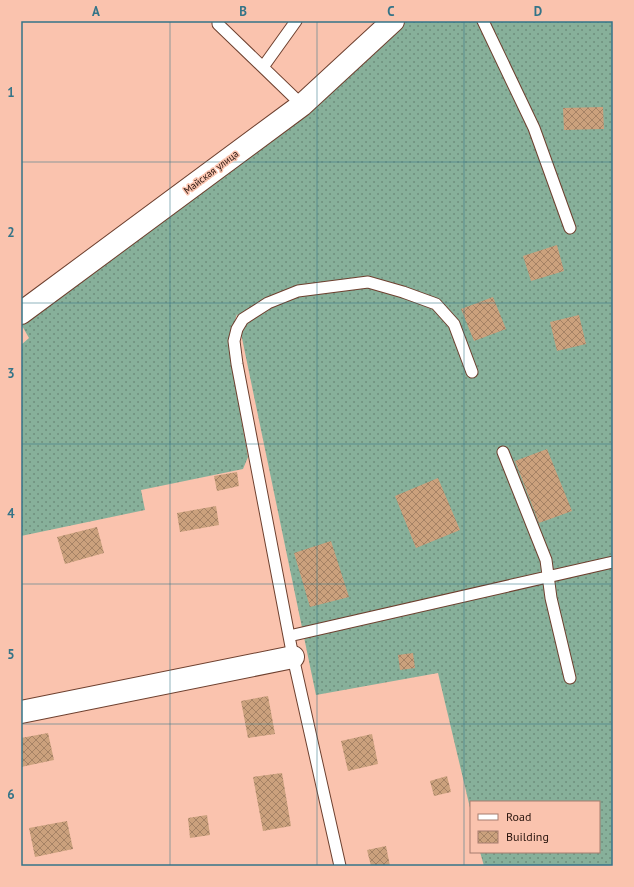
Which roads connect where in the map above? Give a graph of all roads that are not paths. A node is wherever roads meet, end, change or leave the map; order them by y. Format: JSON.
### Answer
{"nodes":[{"id":1,"x":218,"y":21,"type":"edge"},
{"id":2,"x":296,"y":21,"type":"edge"},
{"id":3,"x":393,"y":21,"type":"edge"},
{"id":4,"x":484,"y":21,"type":"edge"},
{"id":5,"x":263,"y":67,"type":"junction"},
{"id":6,"x":302,"y":105,"type":"junction"},
{"id":7,"x":570,"y":228,"type":"dead end"},
{"id":8,"x":21,"y":313,"type":"edge"},
{"id":9,"x":472,"y":372,"type":"dead end"},
{"id":10,"x":503,"y":452,"type":"dead end"},
{"id":11,"x":613,"y":562,"type":"edge"},
{"id":12,"x":549,"y":578,"type":"junction"},
{"id":13,"x":289,"y":636,"type":"junction"},
{"id":14,"x":293,"y":657,"type":"junction"},
{"id":15,"x":570,"y":678,"type":"dead end"},
{"id":16,"x":21,"y":712,"type":"edge"},
{"id":17,"x":340,"y":866,"type":"edge"}],
"edges":[{"from":1,"to":5,"type":"lane"},
{"from":2,"to":5,"type":"lane"},
{"from":3,"to":6,"type":"street","name":"Майская улица"},
{"from":4,"to":7,"type":"lane"},
{"from":5,"to":6,"type":"lane"},
{"from":6,"to":8,"type":"street","name":"Майская улица"},
{"from":9,"to":13,"type":"lane"},
{"from":10,"to":12,"type":"lane"},
{"from":11,"to":12,"type":"lane"},
{"from":12,"to":13,"type":"lane"},
{"from":12,"to":15,"type":"lane"},
{"from":13,"to":14,"type":"lane"},
{"from":14,"to":16,"type":"street"},
{"from":14,"to":17,"type":"lane"}]}
